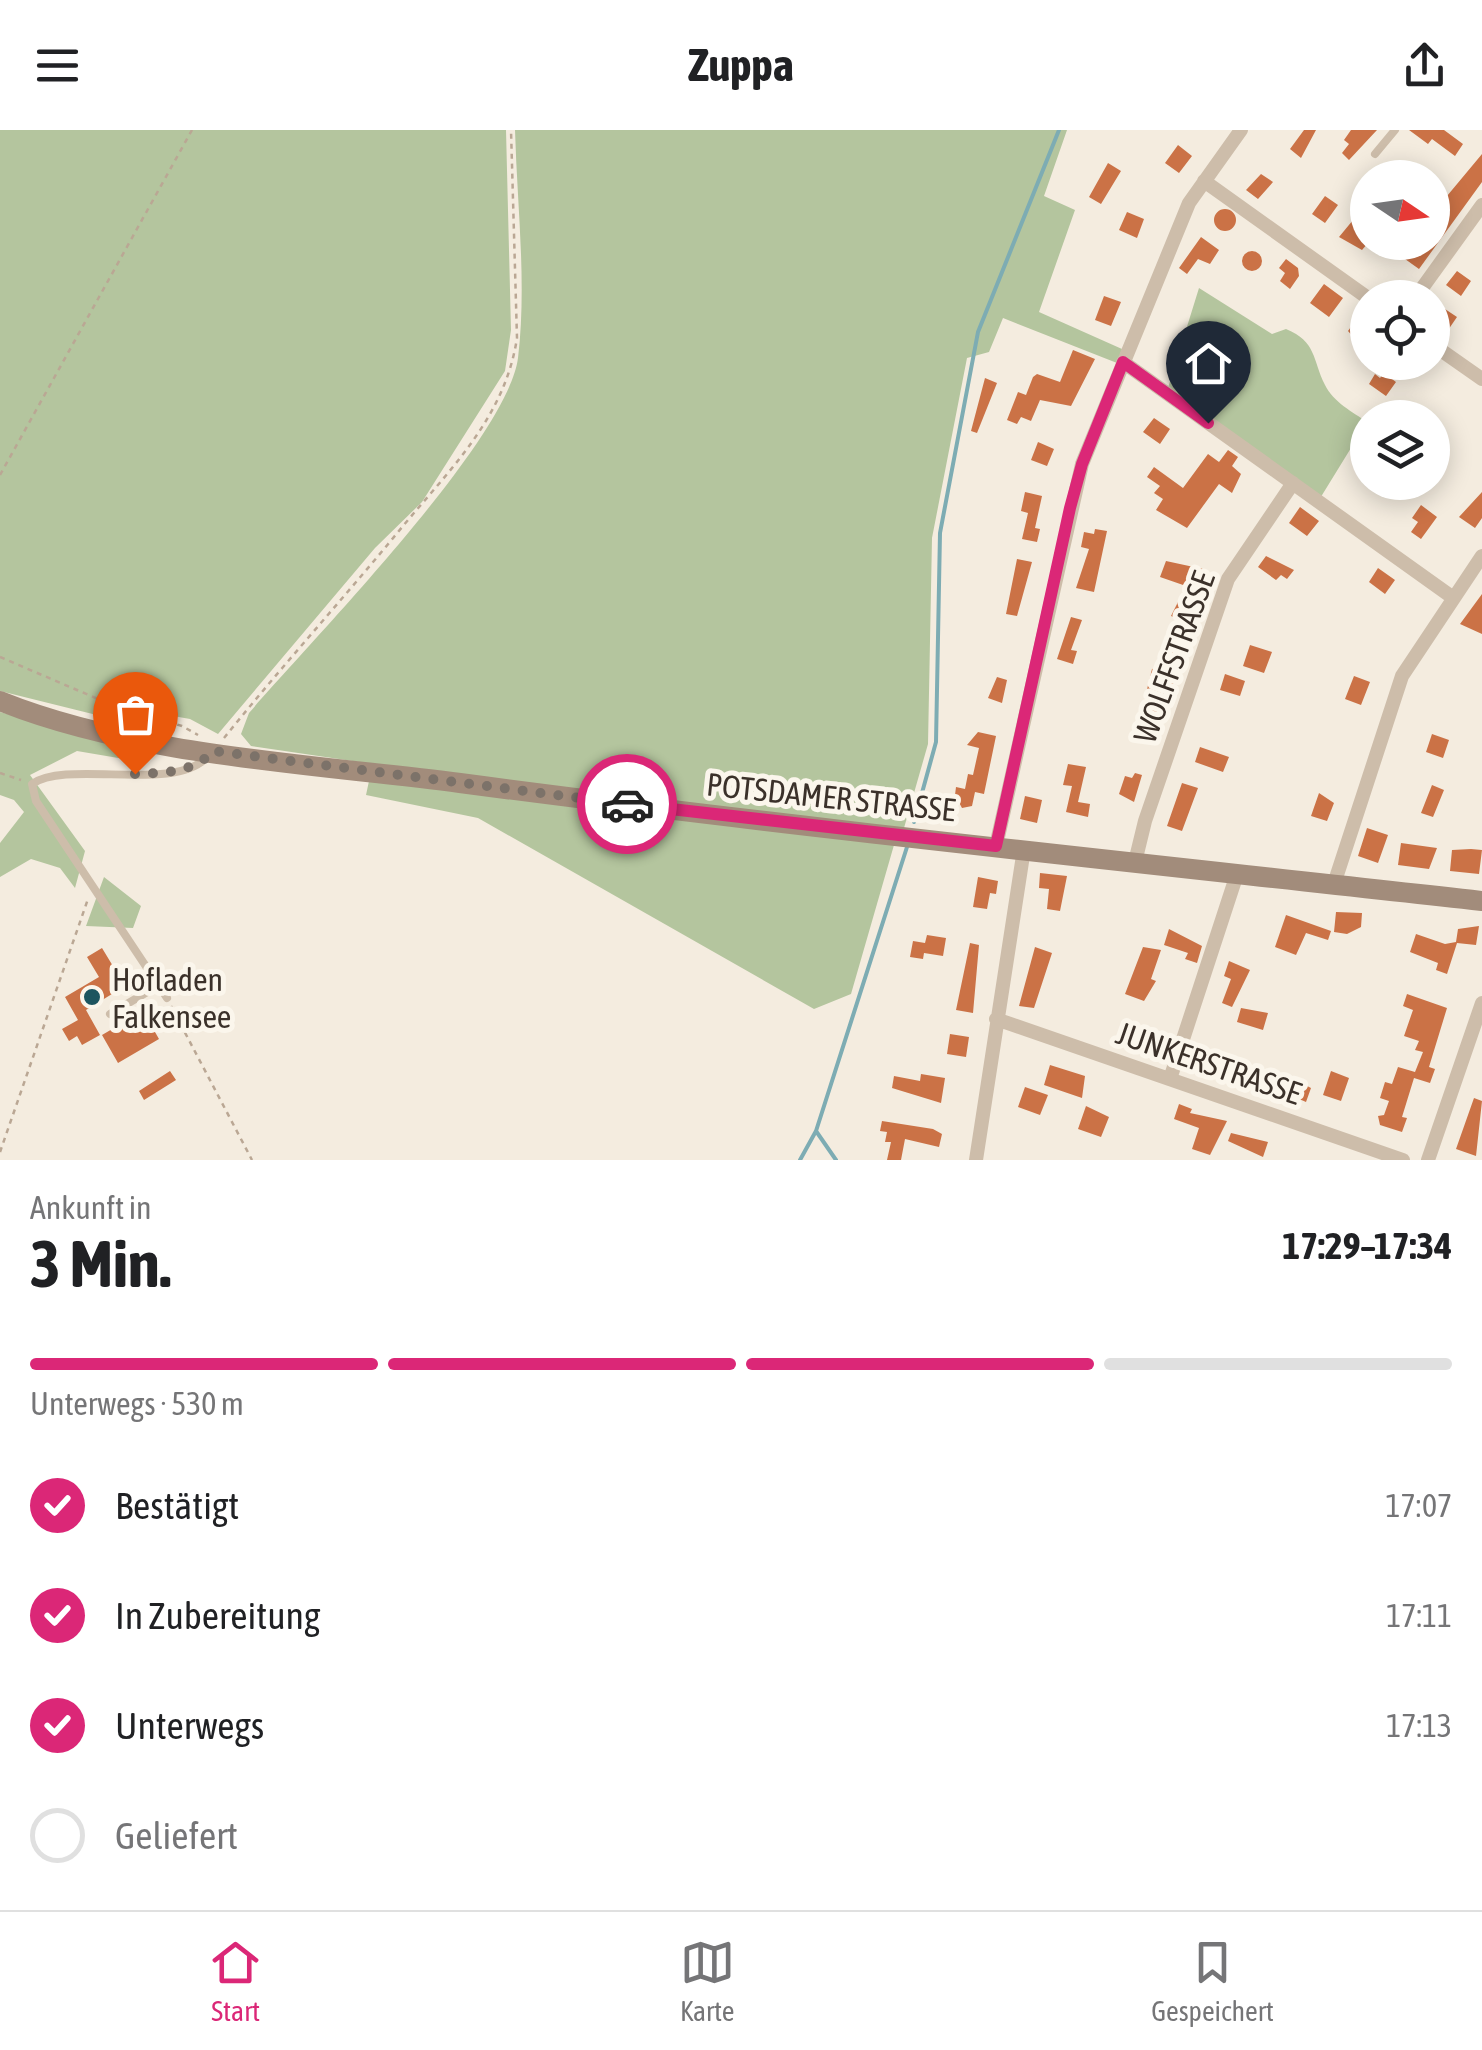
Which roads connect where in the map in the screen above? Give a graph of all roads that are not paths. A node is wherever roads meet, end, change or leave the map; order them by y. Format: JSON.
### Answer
{"nodes":[{"id":1,"x":1241,"y":130,"type":"edge"},
{"id":2,"x":1395,"y":130,"type":"edge"},
{"id":3,"x":1375,"y":154,"type":"dead end"},
{"id":4,"x":1204,"y":181,"type":"junction"},
{"id":5,"x":1482,"y":206,"type":"edge"},
{"id":6,"x":1428,"y":280,"type":"edge"},
{"id":7,"x":1350,"y":285,"type":"edge"},
{"id":8,"x":1450,"y":357,"type":"edge"},
{"id":9,"x":1123,"y":362,"type":"junction"},
{"id":10,"x":1482,"y":379,"type":"edge"},
{"id":11,"x":1293,"y":483,"type":"junction"},
{"id":12,"x":1482,"y":556,"type":"edge"},
{"id":13,"x":1452,"y":597,"type":"junction"},
{"id":14,"x":0,"y":701,"type":"edge"},
{"id":15,"x":213,"y":751,"type":"junction"},
{"id":16,"x":996,"y":846,"type":"junction"},
{"id":17,"x":1024,"y":849,"type":"junction"},
{"id":18,"x":1135,"y":862,"type":"junction"},
{"id":19,"x":1238,"y":874,"type":"junction"},
{"id":20,"x":1334,"y":884,"type":"junction"},
{"id":21,"x":1482,"y":900,"type":"edge"},
{"id":22,"x":159,"y":985,"type":"junction"},
{"id":23,"x":166,"y":998,"type":"road end"},
{"id":24,"x":1482,"y":1003,"type":"edge"},
{"id":25,"x":110,"y":1014,"type":"dead end"},
{"id":26,"x":996,"y":1019,"type":"junction"},
{"id":27,"x":1170,"y":1079,"type":"junction"},
{"id":28,"x":976,"y":1160,"type":"edge"},
{"id":29,"x":1403,"y":1160,"type":"edge"},
{"id":30,"x":1428,"y":1160,"type":"edge"}],
"edges":[{"from":1,"to":4,"type":"street"},
{"from":2,"to":3,"type":"lane"},
{"from":4,"to":7,"type":"street"},
{"from":4,"to":9,"type":"street"},
{"from":5,"to":6,"type":"street"},
{"from":8,"to":10,"type":"street"},
{"from":9,"to":11,"type":"street"},
{"from":9,"to":16,"type":"street"},
{"from":11,"to":13,"type":"street"},
{"from":11,"to":18,"type":"street","name":"WOLFFSTRASSE"},
{"from":12,"to":13,"type":"street"},
{"from":13,"to":20,"type":"street"},
{"from":14,"to":15,"type":"street","name":"POTSDAMER STRASSE"},
{"from":15,"to":16,"type":"street","name":"POTSDAMER STRASSE"},
{"from":15,"to":22,"type":"lane"},
{"from":16,"to":17,"type":"street","name":"POTSDAMER STRASSE"},
{"from":17,"to":18,"type":"street","name":"POTSDAMER STRASSE"},
{"from":17,"to":26,"type":"street"},
{"from":18,"to":19,"type":"street","name":"POTSDAMER STRASSE"},
{"from":19,"to":20,"type":"street","name":"POTSDAMER STRASSE"},
{"from":19,"to":27,"type":"street"},
{"from":20,"to":21,"type":"street","name":"POTSDAMER STRASSE"},
{"from":22,"to":23,"type":"lane"},
{"from":22,"to":25,"type":"lane"},
{"from":24,"to":30,"type":"street"},
{"from":26,"to":27,"type":"street","name":"JUNKERSTRASSE"},
{"from":26,"to":28,"type":"street"},
{"from":27,"to":29,"type":"street","name":"JUNKERSTRASSE"}]}
